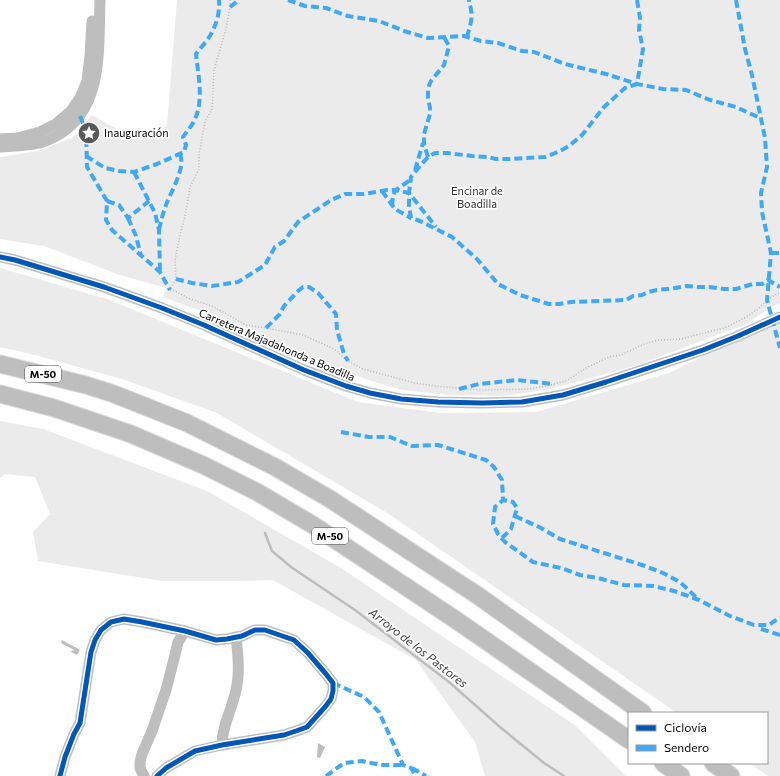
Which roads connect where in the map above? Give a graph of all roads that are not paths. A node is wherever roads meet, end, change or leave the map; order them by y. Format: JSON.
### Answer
{"nodes":[{"id":1,"x":93,"y":0,"type":"edge"},
{"id":2,"x":100,"y":0,"type":"edge"},
{"id":3,"x":0,"y":138,"type":"edge"},
{"id":4,"x":0,"y":146,"type":"edge"},
{"id":5,"x":0,"y":257,"type":"edge"},
{"id":6,"x":780,"y":317,"type":"edge"},
{"id":7,"x":0,"y":356,"type":"edge"},
{"id":8,"x":0,"y":364,"type":"edge"},
{"id":9,"x":86,"y":385,"type":"junction"},
{"id":10,"x":0,"y":394,"type":"edge"},
{"id":11,"x":185,"y":631,"type":"junction"},
{"id":12,"x":236,"y":637,"type":"junction"},
{"id":13,"x":641,"y":712,"type":"edge"},
{"id":14,"x":628,"y":739,"type":"edge"},
{"id":15,"x":222,"y":745,"type":"junction"},
{"id":16,"x":664,"y":764,"type":"edge"},
{"id":17,"x":714,"y":764,"type":"edge"},
{"id":18,"x":60,"y":776,"type":"edge"},
{"id":19,"x":144,"y":776,"type":"edge"},
{"id":20,"x":157,"y":776,"type":"edge"},
{"id":21,"x":681,"y":776,"type":"edge"},
{"id":22,"x":731,"y":776,"type":"edge"}],
"edges":[{"from":1,"to":3,"type":"street"},
{"from":2,"to":4,"type":"street"},
{"from":5,"to":6,"type":"street","name":"Carretera Majadahonda a Boadilla"},
{"from":7,"to":9,"type":"highway"},
{"from":8,"to":9,"type":"highway","number":"M-50"},
{"from":9,"to":13,"type":"highway","number":"M-50"},
{"from":10,"to":14,"type":"highway","number":"M-50"},
{"from":11,"to":12,"type":"street"},
{"from":11,"to":18,"type":"street"},
{"from":11,"to":19,"type":"street"},
{"from":12,"to":15,"type":"street"},
{"from":12,"to":15,"type":"street"},
{"from":15,"to":20,"type":"street"},
{"from":16,"to":21,"type":"highway"},
{"from":17,"to":22,"type":"highway"}]}
